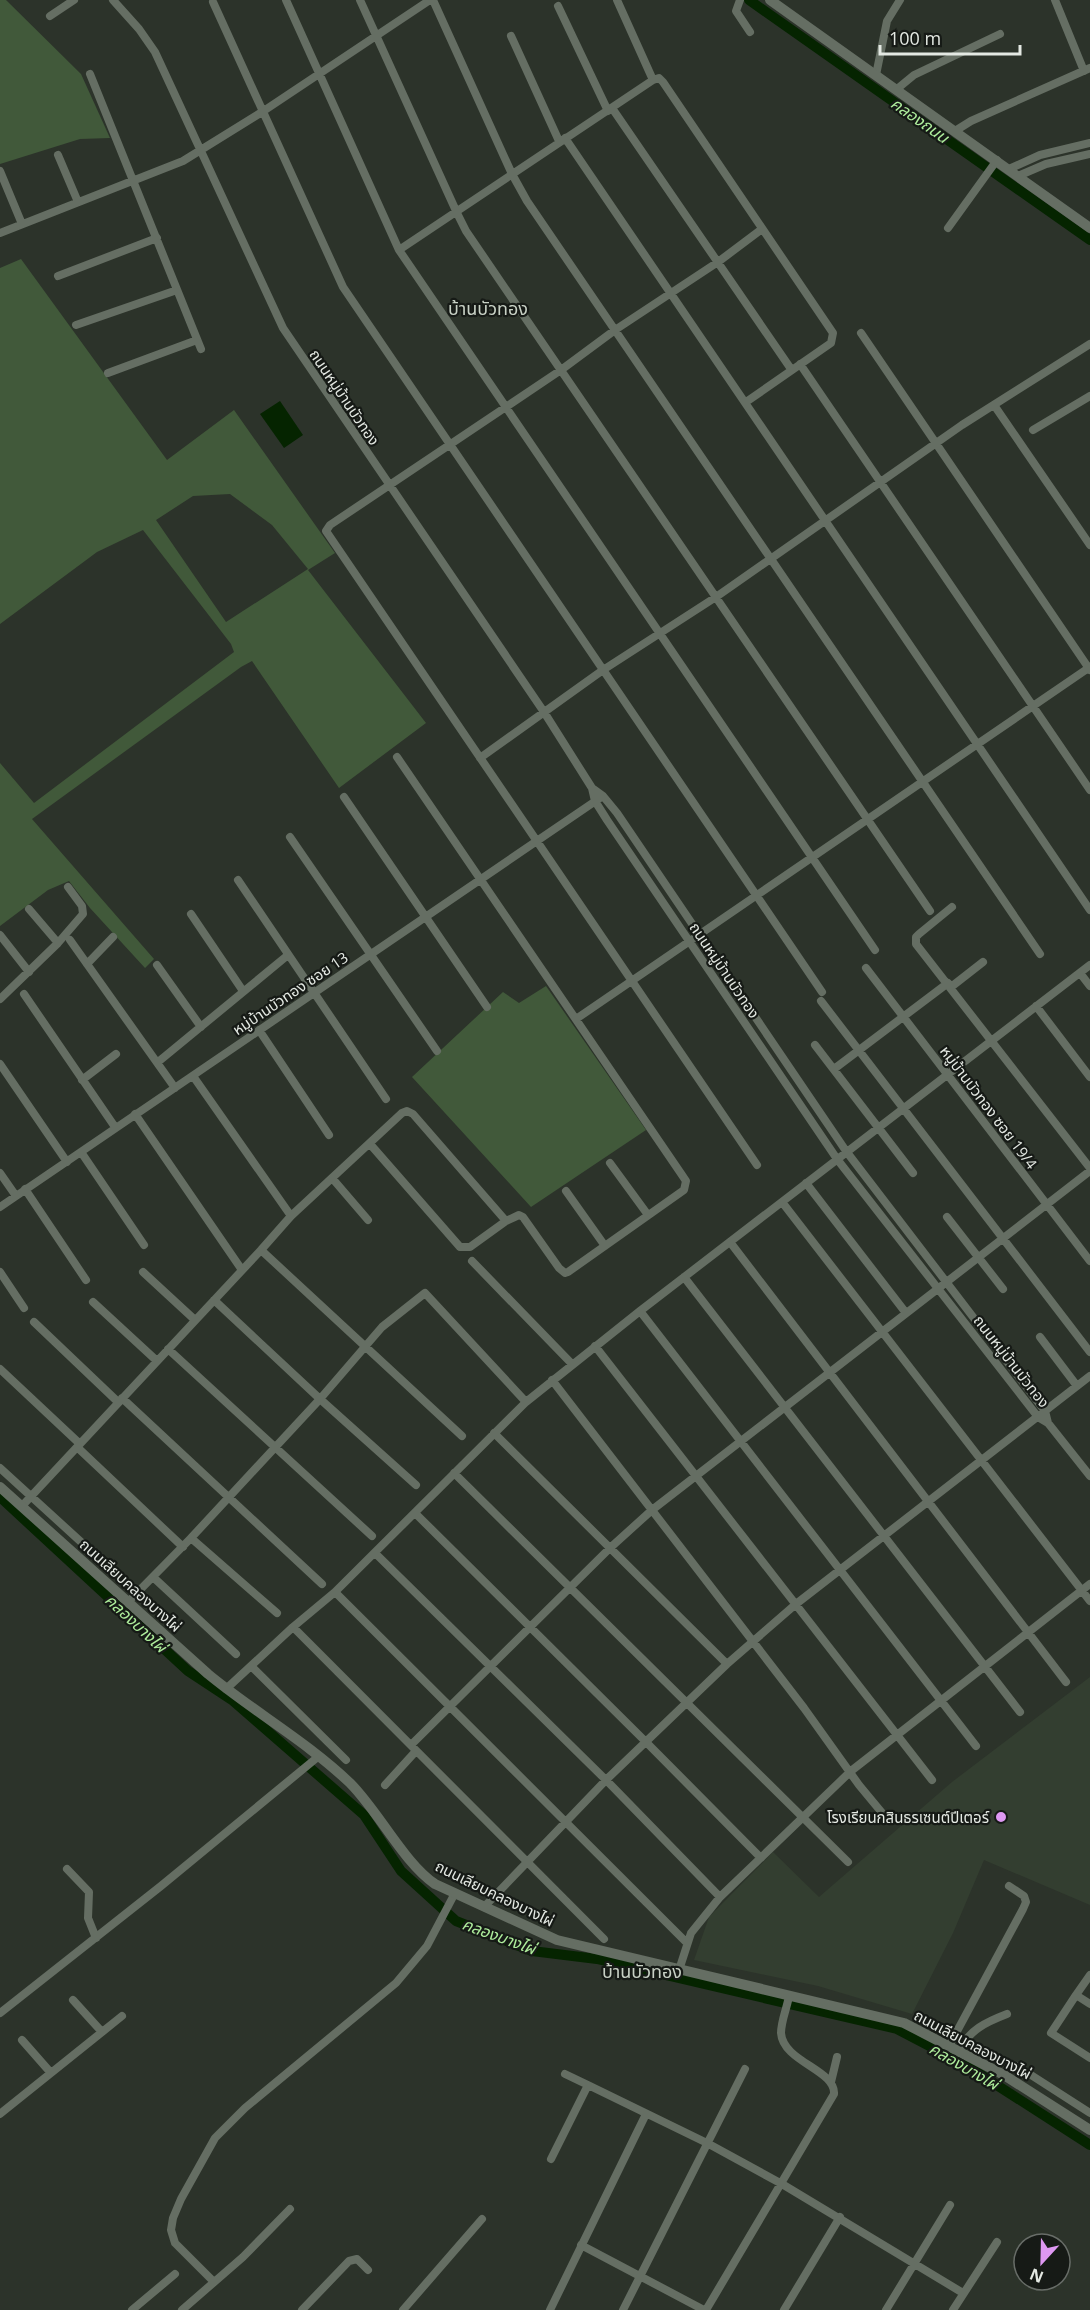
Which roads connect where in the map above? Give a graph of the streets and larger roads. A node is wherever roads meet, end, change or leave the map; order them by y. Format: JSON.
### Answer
{"nodes":[{"id":1,"x":74,"y":0,"type":"edge"},
{"id":2,"x":113,"y":0,"type":"edge"},
{"id":3,"x":286,"y":0,"type":"edge"},
{"id":4,"x":360,"y":0,"type":"edge"},
{"id":5,"x":432,"y":0,"type":"edge"},
{"id":6,"x":617,"y":0,"type":"edge"},
{"id":7,"x":900,"y":0,"type":"edge"},
{"id":8,"x":1055,"y":0,"type":"edge"},
{"id":9,"x":213,"y":2,"type":"dead end"},
{"id":10,"x":777,"y":2,"type":"edge"},
{"id":11,"x":739,"y":3,"type":"edge"},
{"id":12,"x":558,"y":6,"type":"dead end"},
{"id":13,"x":50,"y":16,"type":"dead end"},
{"id":14,"x":750,"y":32,"type":"dead end"},
{"id":15,"x":376,"y":34,"type":"junction"},
{"id":16,"x":1000,"y":34,"type":"dead end"},
{"id":17,"x":511,"y":36,"type":"dead end"},
{"id":18,"x":1087,"y":70,"type":"edge"},
{"id":19,"x":90,"y":74,"type":"dead end"},
{"id":20,"x":320,"y":74,"type":"junction"},
{"id":21,"x":876,"y":75,"type":"junction"},
{"id":22,"x":653,"y":80,"type":"junction"},
{"id":23,"x":897,"y":89,"type":"junction"},
{"id":24,"x":610,"y":109,"type":"junction"},
{"id":25,"x":262,"y":112,"type":"junction"},
{"id":26,"x":955,"y":131,"type":"junction"},
{"id":27,"x":562,"y":139,"type":"junction"},
{"id":28,"x":1090,"y":143,"type":"edge"},
{"id":29,"x":200,"y":150,"type":"junction"},
{"id":30,"x":1090,"y":154,"type":"edge"},
{"id":31,"x":58,"y":155,"type":"dead end"},
{"id":32,"x":994,"y":164,"type":"junction"},
{"id":33,"x":0,"y":171,"type":"edge"},
{"id":34,"x":1014,"y":173,"type":"junction"},
{"id":35,"x":512,"y":174,"type":"junction"},
{"id":36,"x":133,"y":180,"type":"junction"},
{"id":37,"x":78,"y":202,"type":"junction"},
{"id":38,"x":456,"y":213,"type":"junction"},
{"id":39,"x":22,"y":224,"type":"junction"},
{"id":40,"x":948,"y":228,"type":"dead end"},
{"id":41,"x":1090,"y":228,"type":"edge"},
{"id":42,"x":762,"y":229,"type":"junction"},
{"id":43,"x":0,"y":233,"type":"edge"},
{"id":44,"x":157,"y":238,"type":"junction"},
{"id":45,"x":399,"y":250,"type":"junction"},
{"id":46,"x":718,"y":262,"type":"junction"},
{"id":47,"x":58,"y":276,"type":"dead end"},
{"id":48,"x":177,"y":290,"type":"junction"},
{"id":49,"x":671,"y":293,"type":"junction"},
{"id":50,"x":76,"y":325,"type":"dead end"},
{"id":51,"x":615,"y":330,"type":"junction"},
{"id":52,"x":861,"y":333,"type":"dead end"},
{"id":53,"x":197,"y":340,"type":"junction"},
{"id":54,"x":1090,"y":344,"type":"edge"},
{"id":55,"x":201,"y":349,"type":"dead end"},
{"id":56,"x":800,"y":364,"type":"junction"},
{"id":57,"x":791,"y":369,"type":"junction"},
{"id":58,"x":561,"y":370,"type":"junction"},
{"id":59,"x":108,"y":373,"type":"dead end"},
{"id":60,"x":1090,"y":396,"type":"edge"},
{"id":61,"x":746,"y":402,"type":"junction"},
{"id":62,"x":994,"y":405,"type":"junction"},
{"id":63,"x":506,"y":407,"type":"junction"},
{"id":64,"x":1033,"y":430,"type":"dead end"},
{"id":65,"x":449,"y":444,"type":"junction"},
{"id":66,"x":936,"y":444,"type":"junction"},
{"id":67,"x":882,"y":483,"type":"junction"},
{"id":68,"x":389,"y":485,"type":"junction"},
{"id":69,"x":827,"y":521,"type":"junction"},
{"id":70,"x":1090,"y":545,"type":"edge"},
{"id":71,"x":771,"y":558,"type":"junction"},
{"id":72,"x":716,"y":597,"type":"junction"},
{"id":73,"x":660,"y":634,"type":"junction"},
{"id":74,"x":1090,"y":668,"type":"edge"},
{"id":75,"x":603,"y":670,"type":"junction"},
{"id":76,"x":1033,"y":707,"type":"junction"},
{"id":77,"x":544,"y":712,"type":"junction"},
{"id":78,"x":978,"y":744,"type":"junction"},
{"id":79,"x":398,"y":757,"type":"dead end"},
{"id":80,"x":480,"y":758,"type":"junction"},
{"id":81,"x":922,"y":781,"type":"junction"},
{"id":82,"x":1090,"y":790,"type":"edge"},
{"id":83,"x":344,"y":797,"type":"dead end"},
{"id":84,"x":599,"y":799,"type":"junction"},
{"id":85,"x":867,"y":820,"type":"junction"},
{"id":86,"x":290,"y":837,"type":"dead end"},
{"id":87,"x":536,"y":841,"type":"junction"},
{"id":88,"x":811,"y":857,"type":"junction"},
{"id":89,"x":238,"y":880,"type":"dead end"},
{"id":90,"x":482,"y":880,"type":"junction"},
{"id":91,"x":68,"y":887,"type":"dead end"},
{"id":92,"x":756,"y":895,"type":"junction"},
{"id":93,"x":952,"y":907,"type":"dead end"},
{"id":94,"x":29,"y":909,"type":"dead end"},
{"id":95,"x":930,"y":910,"type":"dead end"},
{"id":96,"x":1090,"y":910,"type":"edge"},
{"id":97,"x":190,"y":914,"type":"dead end"},
{"id":98,"x":426,"y":918,"type":"junction"},
{"id":99,"x":0,"y":935,"type":"edge"},
{"id":100,"x":699,"y":935,"type":"junction"},
{"id":101,"x":113,"y":937,"type":"dead end"},
{"id":102,"x":70,"y":940,"type":"dead end"},
{"id":103,"x":689,"y":941,"type":"junction"},
{"id":104,"x":58,"y":943,"type":"junction"},
{"id":105,"x":875,"y":950,"type":"dead end"},
{"id":106,"x":1040,"y":954,"type":"dead end"},
{"id":107,"x":288,"y":955,"type":"junction"},
{"id":108,"x":370,"y":955,"type":"junction"},
{"id":109,"x":983,"y":962,"type":"dead end"},
{"id":110,"x":87,"y":963,"type":"junction"},
{"id":111,"x":157,"y":965,"type":"dead end"},
{"id":112,"x":1090,"y":965,"type":"edge"},
{"id":113,"x":866,"y":968,"type":"dead end"},
{"id":114,"x":29,"y":972,"type":"junction"},
{"id":115,"x":1080,"y":973,"type":"junction"},
{"id":116,"x":631,"y":981,"type":"junction"},
{"id":117,"x":949,"y":985,"type":"junction"},
{"id":118,"x":1090,"y":986,"type":"edge"},
{"id":119,"x":243,"y":991,"type":"junction"},
{"id":120,"x":314,"y":993,"type":"junction"},
{"id":121,"x":24,"y":994,"type":"dead end"},
{"id":122,"x":0,"y":999,"type":"edge"},
{"id":123,"x":1036,"y":1006,"type":"junction"},
{"id":124,"x":487,"y":1007,"type":"dead end"},
{"id":125,"x":903,"y":1016,"type":"junction"},
{"id":126,"x":576,"y":1019,"type":"junction"},
{"id":127,"x":201,"y":1027,"type":"junction"},
{"id":128,"x":259,"y":1030,"type":"junction"},
{"id":129,"x":992,"y":1041,"type":"junction"},
{"id":130,"x":815,"y":1045,"type":"dead end"},
{"id":131,"x":859,"y":1050,"type":"junction"},
{"id":132,"x":437,"y":1052,"type":"dead end"},
{"id":133,"x":116,"y":1054,"type":"dead end"},
{"id":134,"x":158,"y":1062,"type":"junction"},
{"id":135,"x":0,"y":1064,"type":"edge"},
{"id":136,"x":834,"y":1069,"type":"junction"},
{"id":137,"x":947,"y":1074,"type":"junction"},
{"id":138,"x":193,"y":1076,"type":"junction"},
{"id":139,"x":1090,"y":1077,"type":"edge"},
{"id":140,"x":82,"y":1080,"type":"junction"},
{"id":141,"x":175,"y":1088,"type":"junction"},
{"id":142,"x":386,"y":1099,"type":"dead end"},
{"id":143,"x":903,"y":1108,"type":"junction"},
{"id":144,"x":135,"y":1114,"type":"junction"},
{"id":145,"x":115,"y":1127,"type":"junction"},
{"id":146,"x":878,"y":1128,"type":"junction"},
{"id":147,"x":329,"y":1135,"type":"dead end"},
{"id":148,"x":370,"y":1144,"type":"junction"},
{"id":149,"x":846,"y":1151,"type":"junction"},
{"id":150,"x":81,"y":1152,"type":"junction"},
{"id":151,"x":837,"y":1159,"type":"junction"},
{"id":152,"x":67,"y":1162,"type":"junction"},
{"id":153,"x":610,"y":1163,"type":"dead end"},
{"id":154,"x":757,"y":1165,"type":"dead end"},
{"id":155,"x":1090,"y":1170,"type":"edge"},
{"id":156,"x":0,"y":1173,"type":"edge"},
{"id":157,"x":914,"y":1173,"type":"dead end"},
{"id":158,"x":332,"y":1178,"type":"junction"},
{"id":159,"x":806,"y":1183,"type":"junction"},
{"id":160,"x":24,"y":1189,"type":"junction"},
{"id":161,"x":566,"y":1191,"type":"dead end"},
{"id":162,"x":16,"y":1196,"type":"junction"},
{"id":163,"x":782,"y":1202,"type":"junction"},
{"id":164,"x":1047,"y":1206,"type":"junction"},
{"id":165,"x":0,"y":1207,"type":"edge"},
{"id":166,"x":648,"y":1215,"type":"junction"},
{"id":167,"x":291,"y":1216,"type":"junction"},
{"id":168,"x":948,"y":1217,"type":"dead end"},
{"id":169,"x":368,"y":1220,"type":"dead end"},
{"id":170,"x":506,"y":1221,"type":"junction"},
{"id":171,"x":1003,"y":1239,"type":"junction"},
{"id":172,"x":730,"y":1242,"type":"junction"},
{"id":173,"x":144,"y":1245,"type":"dead end"},
{"id":174,"x":605,"y":1246,"type":"junction"},
{"id":175,"x":261,"y":1250,"type":"junction"},
{"id":176,"x":979,"y":1258,"type":"junction"},
{"id":177,"x":472,"y":1261,"type":"dead end"},
{"id":178,"x":1090,"y":1261,"type":"edge"},
{"id":179,"x":242,"y":1270,"type":"junction"},
{"id":180,"x":0,"y":1272,"type":"edge"},
{"id":181,"x":143,"y":1272,"type":"dead end"},
{"id":182,"x":684,"y":1277,"type":"junction"},
{"id":183,"x":86,"y":1280,"type":"dead end"},
{"id":184,"x":946,"y":1282,"type":"junction"},
{"id":185,"x":938,"y":1288,"type":"junction"},
{"id":186,"x":1003,"y":1289,"type":"dead end"},
{"id":187,"x":214,"y":1300,"type":"junction"},
{"id":188,"x":93,"y":1302,"type":"dead end"},
{"id":189,"x":24,"y":1308,"type":"dead end"},
{"id":190,"x":640,"y":1311,"type":"junction"},
{"id":191,"x":906,"y":1313,"type":"junction"},
{"id":192,"x":195,"y":1320,"type":"junction"},
{"id":193,"x":34,"y":1322,"type":"dead end"},
{"id":194,"x":881,"y":1331,"type":"junction"},
{"id":195,"x":1040,"y":1337,"type":"dead end"},
{"id":196,"x":366,"y":1346,"type":"junction"},
{"id":197,"x":595,"y":1346,"type":"junction"},
{"id":198,"x":168,"y":1349,"type":"junction"},
{"id":199,"x":1090,"y":1352,"type":"edge"},
{"id":200,"x":157,"y":1361,"type":"junction"},
{"id":201,"x":572,"y":1364,"type":"junction"},
{"id":202,"x":0,"y":1369,"type":"edge"},
{"id":203,"x":829,"y":1373,"type":"junction"},
{"id":204,"x":1090,"y":1376,"type":"edge"},
{"id":205,"x":552,"y":1380,"type":"junction"},
{"id":206,"x":1077,"y":1386,"type":"junction"},
{"id":207,"x":320,"y":1399,"type":"junction"},
{"id":208,"x":120,"y":1400,"type":"junction"},
{"id":209,"x":526,"y":1402,"type":"junction"},
{"id":210,"x":785,"y":1407,"type":"junction"},
{"id":211,"x":1041,"y":1414,"type":"junction"},
{"id":212,"x":494,"y":1433,"type":"junction"},
{"id":213,"x":462,"y":1436,"type":"dead end"},
{"id":214,"x":740,"y":1441,"type":"junction"},
{"id":215,"x":78,"y":1445,"type":"junction"},
{"id":216,"x":274,"y":1448,"type":"junction"},
{"id":217,"x":982,"y":1462,"type":"junction"},
{"id":218,"x":0,"y":1468,"type":"edge"},
{"id":219,"x":454,"y":1473,"type":"junction"},
{"id":220,"x":696,"y":1476,"type":"junction"},
{"id":221,"x":1090,"y":1476,"type":"edge"},
{"id":222,"x":416,"y":1485,"type":"dead end"},
{"id":223,"x":0,"y":1487,"type":"edge"},
{"id":224,"x":228,"y":1496,"type":"junction"},
{"id":225,"x":31,"y":1497,"type":"junction"},
{"id":226,"x":929,"y":1502,"type":"junction"},
{"id":227,"x":22,"y":1506,"type":"junction"},
{"id":228,"x":652,"y":1510,"type":"junction"},
{"id":229,"x":415,"y":1514,"type":"junction"},
{"id":230,"x":372,"y":1536,"type":"dead end"},
{"id":231,"x":884,"y":1537,"type":"junction"},
{"id":232,"x":191,"y":1538,"type":"junction"},
{"id":233,"x":183,"y":1547,"type":"junction"},
{"id":234,"x":610,"y":1548,"type":"junction"},
{"id":235,"x":375,"y":1553,"type":"junction"},
{"id":236,"x":841,"y":1570,"type":"junction"},
{"id":237,"x":153,"y":1577,"type":"junction"},
{"id":238,"x":322,"y":1584,"type":"dead end"},
{"id":239,"x":1090,"y":1584,"type":"edge"},
{"id":240,"x":570,"y":1588,"type":"junction"},
{"id":241,"x":1082,"y":1590,"type":"junction"},
{"id":242,"x":335,"y":1592,"type":"junction"},
{"id":243,"x":137,"y":1593,"type":"junction"},
{"id":244,"x":1090,"y":1601,"type":"edge"},
{"id":245,"x":128,"y":1602,"type":"junction"},
{"id":246,"x":796,"y":1604,"type":"junction"},
{"id":247,"x":277,"y":1613,"type":"dead end"},
{"id":248,"x":530,"y":1626,"type":"junction"},
{"id":249,"x":293,"y":1627,"type":"junction"},
{"id":250,"x":1028,"y":1632,"type":"junction"},
{"id":251,"x":752,"y":1641,"type":"junction"},
{"id":252,"x":236,"y":1654,"type":"dead end"},
{"id":253,"x":727,"y":1664,"type":"junction"},
{"id":254,"x":251,"y":1666,"type":"junction"},
{"id":255,"x":491,"y":1667,"type":"junction"},
{"id":256,"x":985,"y":1667,"type":"junction"},
{"id":257,"x":1066,"y":1682,"type":"dead end"},
{"id":258,"x":226,"y":1689,"type":"junction"},
{"id":259,"x":940,"y":1701,"type":"junction"},
{"id":260,"x":687,"y":1703,"type":"junction"},
{"id":261,"x":450,"y":1705,"type":"junction"},
{"id":262,"x":1020,"y":1712,"type":"dead end"},
{"id":263,"x":895,"y":1735,"type":"junction"},
{"id":264,"x":646,"y":1742,"type":"junction"},
{"id":265,"x":976,"y":1746,"type":"dead end"},
{"id":266,"x":413,"y":1748,"type":"junction"},
{"id":267,"x":315,"y":1759,"type":"junction"},
{"id":268,"x":346,"y":1760,"type":"dead end"},
{"id":269,"x":851,"y":1771,"type":"junction"},
{"id":270,"x":606,"y":1780,"type":"junction"},
{"id":271,"x":932,"y":1780,"type":"dead end"},
{"id":272,"x":385,"y":1785,"type":"dead end"},
{"id":273,"x":802,"y":1818,"type":"junction"},
{"id":274,"x":888,"y":1820,"type":"dead end"},
{"id":275,"x":565,"y":1821,"type":"junction"},
{"id":276,"x":761,"y":1858,"type":"junction"},
{"id":277,"x":528,"y":1862,"type":"junction"},
{"id":278,"x":848,"y":1862,"type":"dead end"},
{"id":279,"x":68,"y":1869,"type":"dead end"},
{"id":280,"x":1009,"y":1886,"type":"dead end"},
{"id":281,"x":455,"y":1893,"type":"junction"},
{"id":282,"x":720,"y":1897,"type":"junction"},
{"id":283,"x":484,"y":1907,"type":"junction"},
{"id":284,"x":96,"y":1938,"type":"junction"},
{"id":285,"x":604,"y":1939,"type":"dead end"},
{"id":286,"x":687,"y":1943,"type":"junction"},
{"id":287,"x":679,"y":1970,"type":"junction"},
{"id":288,"x":1090,"y":1975,"type":"edge"},
{"id":289,"x":1076,"y":1995,"type":"junction"},
{"id":290,"x":789,"y":1999,"type":"junction"},
{"id":291,"x":73,"y":2000,"type":"dead end"},
{"id":292,"x":1090,"y":2004,"type":"edge"},
{"id":293,"x":0,"y":2013,"type":"edge"},
{"id":294,"x":1007,"y":2014,"type":"dead end"},
{"id":295,"x":122,"y":2016,"type":"dead end"},
{"id":296,"x":102,"y":2032,"type":"junction"},
{"id":297,"x":22,"y":2040,"type":"dead end"},
{"id":298,"x":949,"y":2046,"type":"junction"},
{"id":299,"x":959,"y":2051,"type":"junction"},
{"id":300,"x":837,"y":2057,"type":"dead end"},
{"id":301,"x":1090,"y":2058,"type":"edge"},
{"id":302,"x":1017,"y":2066,"type":"dead end"},
{"id":303,"x":745,"y":2068,"type":"dead end"},
{"id":304,"x":51,"y":2073,"type":"junction"},
{"id":305,"x":565,"y":2074,"type":"dead end"},
{"id":306,"x":831,"y":2082,"type":"junction"},
{"id":307,"x":588,"y":2085,"type":"junction"},
{"id":308,"x":1090,"y":2113,"type":"edge"},
{"id":309,"x":0,"y":2114,"type":"edge"},
{"id":310,"x":646,"y":2114,"type":"junction"},
{"id":311,"x":1090,"y":2130,"type":"edge"},
{"id":312,"x":707,"y":2143,"type":"junction"},
{"id":313,"x":551,"y":2159,"type":"dead end"},
{"id":314,"x":782,"y":2184,"type":"junction"},
{"id":315,"x":950,"y":2205,"type":"dead end"},
{"id":316,"x":290,"y":2209,"type":"dead end"},
{"id":317,"x":840,"y":2217,"type":"junction"},
{"id":318,"x":482,"y":2219,"type":"dead end"},
{"id":319,"x":997,"y":2242,"type":"dead end"},
{"id":320,"x":581,"y":2245,"type":"junction"},
{"id":321,"x":916,"y":2263,"type":"junction"},
{"id":322,"x":368,"y":2270,"type":"dead end"},
{"id":323,"x":175,"y":2274,"type":"dead end"},
{"id":324,"x":641,"y":2276,"type":"junction"},
{"id":325,"x":214,"y":2282,"type":"junction"},
{"id":326,"x":963,"y":2293,"type":"junction"},
{"id":327,"x":188,"y":2308,"type":"edge"},
{"id":328,"x":132,"y":2310,"type":"edge"},
{"id":329,"x":302,"y":2310,"type":"edge"},
{"id":330,"x":403,"y":2310,"type":"edge"},
{"id":331,"x":550,"y":2310,"type":"edge"},
{"id":332,"x":623,"y":2310,"type":"edge"},
{"id":333,"x":705,"y":2310,"type":"edge"},
{"id":334,"x":784,"y":2310,"type":"edge"},
{"id":335,"x":886,"y":2310,"type":"edge"},
{"id":336,"x":953,"y":2310,"type":"edge"}],
"edges":[{"from":1,"to":13,"type":"street"},
{"from":2,"to":29,"type":"street","name":"ถนนหมู่บ้านบัวทอง"},
{"from":3,"to":20,"type":"street"},
{"from":4,"to":15,"type":"street"},
{"from":5,"to":15,"type":"street"},
{"from":5,"to":35,"type":"street"},
{"from":6,"to":22,"type":"street"},
{"from":7,"to":21,"type":"street"},
{"from":8,"to":18,"type":"street"},
{"from":9,"to":25,"type":"street"},
{"from":10,"to":21,"type":"street"},
{"from":11,"to":14,"type":"street"},
{"from":12,"to":24,"type":"street"},
{"from":15,"to":20,"type":"street"},
{"from":15,"to":38,"type":"street"},
{"from":16,"to":23,"type":"street"},
{"from":17,"to":27,"type":"street"},
{"from":18,"to":26,"type":"street"},
{"from":19,"to":36,"type":"street"},
{"from":20,"to":25,"type":"street"},
{"from":20,"to":45,"type":"street"},
{"from":21,"to":23,"type":"street"},
{"from":22,"to":24,"type":"street"},
{"from":22,"to":42,"type":"street"},
{"from":23,"to":26,"type":"street"},
{"from":24,"to":27,"type":"street"},
{"from":24,"to":46,"type":"street"},
{"from":25,"to":29,"type":"street"},
{"from":25,"to":65,"type":"street"},
{"from":26,"to":32,"type":"street"},
{"from":27,"to":35,"type":"street"},
{"from":27,"to":49,"type":"street"},
{"from":28,"to":34,"type":"street"},
{"from":29,"to":36,"type":"street"},
{"from":29,"to":68,"type":"street","name":"ถนนหมู่บ้านบัวทอง"},
{"from":30,"to":34,"type":"street"},
{"from":31,"to":37,"type":"street"},
{"from":32,"to":34,"type":"street"},
{"from":32,"to":40,"type":"street"},
{"from":33,"to":39,"type":"street"},
{"from":34,"to":41,"type":"street"},
{"from":35,"to":38,"type":"street"},
{"from":35,"to":51,"type":"street"},
{"from":36,"to":37,"type":"street"},
{"from":36,"to":44,"type":"street"},
{"from":37,"to":39,"type":"street"},
{"from":38,"to":45,"type":"street"},
{"from":38,"to":58,"type":"street"},
{"from":39,"to":43,"type":"street"},
{"from":42,"to":46,"type":"street"},
{"from":42,"to":56,"type":"street"},
{"from":44,"to":47,"type":"street"},
{"from":44,"to":48,"type":"street"},
{"from":45,"to":63,"type":"street"},
{"from":46,"to":49,"type":"street"},
{"from":46,"to":57,"type":"street"},
{"from":48,"to":50,"type":"street"},
{"from":48,"to":53,"type":"street"},
{"from":49,"to":51,"type":"street"},
{"from":49,"to":61,"type":"street"},
{"from":51,"to":58,"type":"street"},
{"from":51,"to":71,"type":"street"},
{"from":52,"to":66,"type":"street"},
{"from":53,"to":55,"type":"street"},
{"from":53,"to":59,"type":"street"},
{"from":54,"to":62,"type":"street"},
{"from":56,"to":57,"type":"street"},
{"from":56,"to":67,"type":"street"},
{"from":57,"to":61,"type":"street"},
{"from":58,"to":63,"type":"street"},
{"from":58,"to":72,"type":"street"},
{"from":60,"to":64,"type":"street"},
{"from":61,"to":69,"type":"street"},
{"from":62,"to":66,"type":"street"},
{"from":62,"to":70,"type":"street"},
{"from":63,"to":65,"type":"street"},
{"from":63,"to":73,"type":"street"},
{"from":65,"to":68,"type":"street"},
{"from":65,"to":75,"type":"street"},
{"from":66,"to":67,"type":"street"},
{"from":66,"to":74,"type":"street"},
{"from":67,"to":69,"type":"street"},
{"from":67,"to":76,"type":"street"},
{"from":68,"to":77,"type":"street","name":"ถนนหมู่บ้านบัวทอง"},
{"from":68,"to":80,"type":"street"},
{"from":69,"to":71,"type":"street"},
{"from":69,"to":78,"type":"street"},
{"from":71,"to":72,"type":"street"},
{"from":71,"to":81,"type":"street"},
{"from":72,"to":73,"type":"street"},
{"from":72,"to":85,"type":"street"},
{"from":73,"to":75,"type":"street"},
{"from":73,"to":88,"type":"street"},
{"from":74,"to":76,"type":"street"},
{"from":75,"to":77,"type":"street"},
{"from":75,"to":92,"type":"street"},
{"from":76,"to":78,"type":"street"},
{"from":76,"to":82,"type":"street"},
{"from":77,"to":80,"type":"street"},
{"from":77,"to":84,"type":"street","name":"ถนนหมู่บ้านบัวทอง"},
{"from":78,"to":81,"type":"street"},
{"from":78,"to":96,"type":"street"},
{"from":79,"to":90,"type":"street"},
{"from":80,"to":87,"type":"street"},
{"from":81,"to":85,"type":"street"},
{"from":81,"to":106,"type":"street"},
{"from":83,"to":98,"type":"street"},
{"from":84,"to":87,"type":"street","name":"หมู่บ้านบัวทอง ซอย 13"},
{"from":84,"to":100,"type":"street","name":"ถนนหมู่บ้านบัวทอง"},
{"from":84,"to":103,"type":"street","name":"ถนนหมู่บ้านบัวทอง"},
{"from":85,"to":88,"type":"street"},
{"from":85,"to":95,"type":"street"},
{"from":86,"to":108,"type":"street"},
{"from":87,"to":90,"type":"street","name":"หมู่บ้านบัวทอง ซอย 13"},
{"from":87,"to":116,"type":"street"},
{"from":88,"to":92,"type":"street"},
{"from":88,"to":105,"type":"street"},
{"from":89,"to":107,"type":"street"},
{"from":90,"to":98,"type":"street","name":"หมู่บ้านบัวทอง ซอย 13"},
{"from":90,"to":126,"type":"street"},
{"from":91,"to":104,"type":"street"},
{"from":92,"to":100,"type":"street"},
{"from":92,"to":131,"type":"street"},
{"from":93,"to":117,"type":"street"},
{"from":94,"to":104,"type":"street"},
{"from":97,"to":119,"type":"street"},
{"from":98,"to":108,"type":"street","name":"หมู่บ้านบัวทอง ซอย 13"},
{"from":98,"to":124,"type":"street"},
{"from":99,"to":114,"type":"street"},
{"from":100,"to":103,"type":"street"},
{"from":100,"to":149,"type":"street","name":"ถนนหมู่บ้านบัวทอง"},
{"from":101,"to":110,"type":"street"},
{"from":102,"to":110,"type":"street"},
{"from":103,"to":116,"type":"street"},
{"from":103,"to":151,"type":"street","name":"ถนนหมู่บ้านบัวทอง"},
{"from":104,"to":114,"type":"street"},
{"from":107,"to":119,"type":"street"},
{"from":107,"to":120,"type":"street"},
{"from":108,"to":120,"type":"street","name":"หมู่บ้านบัวทอง ซอย 13"},
{"from":108,"to":132,"type":"street"},
{"from":109,"to":117,"type":"street"},
{"from":110,"to":134,"type":"street"},
{"from":111,"to":127,"type":"street"},
{"from":112,"to":115,"type":"street"},
{"from":113,"to":125,"type":"street","name":"หมู่บ้านบัวทอง ซอย 19/4"},
{"from":114,"to":122,"type":"street"},
{"from":115,"to":118,"type":"street"},
{"from":115,"to":123,"type":"street"},
{"from":116,"to":126,"type":"street"},
{"from":116,"to":154,"type":"street"},
{"from":117,"to":125,"type":"street"},
{"from":117,"to":129,"type":"street"},
{"from":119,"to":127,"type":"street"},
{"from":120,"to":128,"type":"street","name":"หมู่บ้านบัวทอง ซอย 13"},
{"from":120,"to":142,"type":"street"},
{"from":121,"to":140,"type":"street"},
{"from":123,"to":129,"type":"street"},
{"from":123,"to":139,"type":"street"},
{"from":125,"to":131,"type":"street"},
{"from":125,"to":137,"type":"street","name":"หมู่บ้านบัวทอง ซอย 19/4"},
{"from":126,"to":166,"type":"street"},
{"from":127,"to":134,"type":"street"},
{"from":128,"to":138,"type":"street","name":"หมู่บ้านบัวทอง ซอย 13"},
{"from":128,"to":147,"type":"street"},
{"from":129,"to":137,"type":"street"},
{"from":129,"to":155,"type":"street"},
{"from":130,"to":136,"type":"street"},
{"from":131,"to":136,"type":"street"},
{"from":131,"to":143,"type":"street"},
{"from":133,"to":140,"type":"street"},
{"from":134,"to":141,"type":"street"},
{"from":135,"to":152,"type":"street"},
{"from":136,"to":146,"type":"street"},
{"from":137,"to":143,"type":"street"},
{"from":137,"to":164,"type":"street","name":"หมู่บ้านบัวทอง ซอย 19/4"},
{"from":138,"to":141,"type":"street","name":"หมู่บ้านบัวทอง ซอย 13"},
{"from":138,"to":167,"type":"street"},
{"from":140,"to":145,"type":"street"},
{"from":141,"to":144,"type":"street","name":"หมู่บ้านบัวทอง ซอย 13"},
{"from":143,"to":146,"type":"street"},
{"from":143,"to":171,"type":"street"},
{"from":144,"to":145,"type":"street","name":"หมู่บ้านบัวทอง ซอย 13"},
{"from":144,"to":179,"type":"street"},
{"from":145,"to":150,"type":"street","name":"หมู่บ้านบัวทอง ซอย 13"},
{"from":146,"to":149,"type":"street"},
{"from":146,"to":157,"type":"street"},
{"from":148,"to":158,"type":"street"},
{"from":148,"to":170,"type":"street"},
{"from":148,"to":170,"type":"street"},
{"from":149,"to":151,"type":"street"},
{"from":149,"to":184,"type":"street","name":"ถนนหมู่บ้านบัวทอง"},
{"from":150,"to":152,"type":"street","name":"หมู่บ้านบัวทอง ซอย 13"},
{"from":150,"to":173,"type":"street"},
{"from":151,"to":159,"type":"street"},
{"from":151,"to":185,"type":"street","name":"ถนนหมู่บ้านบัวทอง"},
{"from":152,"to":160,"type":"street","name":"หมู่บ้านบัวทอง ซอย 13"},
{"from":153,"to":166,"type":"street"},
{"from":155,"to":164,"type":"street"},
{"from":156,"to":162,"type":"street"},
{"from":158,"to":167,"type":"street"},
{"from":158,"to":169,"type":"street"},
{"from":159,"to":163,"type":"street"},
{"from":159,"to":191,"type":"street"},
{"from":160,"to":162,"type":"street","name":"หมู่บ้านบัวทอง ซอย 13"},
{"from":160,"to":183,"type":"street"},
{"from":161,"to":174,"type":"street"},
{"from":162,"to":165,"type":"street","name":"หมู่บ้านบัวทอง ซอย 13"},
{"from":163,"to":172,"type":"street"},
{"from":163,"to":194,"type":"street"},
{"from":164,"to":171,"type":"street"},
{"from":164,"to":178,"type":"street","name":"หมู่บ้านบัวทอง ซอย 19/4"},
{"from":166,"to":174,"type":"street"},
{"from":167,"to":175,"type":"street"},
{"from":168,"to":176,"type":"street"},
{"from":170,"to":174,"type":"street"},
{"from":171,"to":176,"type":"street"},
{"from":171,"to":199,"type":"street"},
{"from":172,"to":182,"type":"street"},
{"from":172,"to":203,"type":"street"},
{"from":175,"to":179,"type":"street"},
{"from":175,"to":196,"type":"street"},
{"from":176,"to":184,"type":"street"},
{"from":176,"to":186,"type":"street"},
{"from":177,"to":201,"type":"street"},
{"from":179,"to":187,"type":"street"},
{"from":180,"to":189,"type":"street"},
{"from":181,"to":192,"type":"street"},
{"from":182,"to":190,"type":"street"},
{"from":182,"to":210,"type":"street"},
{"from":184,"to":185,"type":"street"},
{"from":184,"to":211,"type":"street","name":"ถนนหมู่บ้านบัวทอง"},
{"from":185,"to":191,"type":"street"},
{"from":185,"to":211,"type":"street","name":"ถนนหมู่บ้านบัวทอง"},
{"from":187,"to":192,"type":"street"},
{"from":187,"to":207,"type":"street"},
{"from":188,"to":200,"type":"street"},
{"from":190,"to":197,"type":"street"},
{"from":190,"to":214,"type":"street"},
{"from":191,"to":194,"type":"street"},
{"from":192,"to":198,"type":"street"},
{"from":193,"to":208,"type":"street"},
{"from":194,"to":203,"type":"street"},
{"from":194,"to":217,"type":"street"},
{"from":195,"to":206,"type":"street"},
{"from":196,"to":207,"type":"street"},
{"from":196,"to":209,"type":"street"},
{"from":196,"to":213,"type":"street"},
{"from":197,"to":201,"type":"street"},
{"from":197,"to":220,"type":"street"},
{"from":198,"to":200,"type":"street"},
{"from":198,"to":216,"type":"street"},
{"from":200,"to":208,"type":"street"},
{"from":201,"to":205,"type":"street"},
{"from":202,"to":215,"type":"street"},
{"from":203,"to":210,"type":"street"},
{"from":203,"to":226,"type":"street"},
{"from":204,"to":206,"type":"street"},
{"from":205,"to":209,"type":"street"},
{"from":205,"to":228,"type":"street"},
{"from":206,"to":211,"type":"street"},
{"from":207,"to":216,"type":"street"},
{"from":207,"to":222,"type":"street"},
{"from":208,"to":215,"type":"street"},
{"from":208,"to":224,"type":"street"},
{"from":209,"to":212,"type":"street"},
{"from":210,"to":214,"type":"street"},
{"from":210,"to":231,"type":"street"},
{"from":211,"to":217,"type":"street"},
{"from":211,"to":221,"type":"street","name":"ถนนหมู่บ้านบัวทอง"},
{"from":212,"to":219,"type":"street"},
{"from":212,"to":234,"type":"street"},
{"from":214,"to":220,"type":"street"},
{"from":214,"to":236,"type":"street"},
{"from":215,"to":225,"type":"street"},
{"from":215,"to":233,"type":"street"},
{"from":216,"to":224,"type":"street"},
{"from":216,"to":230,"type":"street"},
{"from":217,"to":226,"type":"street"},
{"from":217,"to":241,"type":"street"},
{"from":218,"to":225,"type":"street"},
{"from":219,"to":229,"type":"street"},
{"from":219,"to":240,"type":"street"},
{"from":220,"to":228,"type":"street"},
{"from":220,"to":246,"type":"street"},
{"from":223,"to":227,"type":"street","name":"ถนนเลียบคลองบางไผ่"},
{"from":224,"to":232,"type":"street"},
{"from":224,"to":238,"type":"street"},
{"from":225,"to":227,"type":"street"},
{"from":225,"to":243,"type":"street"},
{"from":226,"to":231,"type":"street"},
{"from":226,"to":250,"type":"street"},
{"from":227,"to":245,"type":"street","name":"ถนนเลียบคลองบางไผ่"},
{"from":228,"to":234,"type":"street"},
{"from":228,"to":251,"type":"street"},
{"from":229,"to":235,"type":"street"},
{"from":229,"to":248,"type":"street"},
{"from":231,"to":236,"type":"street"},
{"from":231,"to":256,"type":"street"},
{"from":232,"to":233,"type":"street"},
{"from":232,"to":247,"type":"street"},
{"from":233,"to":237,"type":"street"},
{"from":234,"to":240,"type":"street"},
{"from":234,"to":253,"type":"street"},
{"from":235,"to":242,"type":"street"},
{"from":235,"to":255,"type":"street"},
{"from":236,"to":246,"type":"street"},
{"from":236,"to":259,"type":"street"},
{"from":237,"to":243,"type":"street"},
{"from":237,"to":252,"type":"street"},
{"from":239,"to":241,"type":"street"},
{"from":240,"to":248,"type":"street"},
{"from":240,"to":260,"type":"street"},
{"from":241,"to":244,"type":"street"},
{"from":241,"to":250,"type":"street"},
{"from":242,"to":249,"type":"street"},
{"from":242,"to":261,"type":"street"},
{"from":243,"to":245,"type":"street"},
{"from":245,"to":258,"type":"street","name":"ถนนเลียบคลองบางไผ่"},
{"from":246,"to":251,"type":"street"},
{"from":246,"to":263,"type":"street"},
{"from":248,"to":255,"type":"street"},
{"from":248,"to":264,"type":"street"},
{"from":249,"to":254,"type":"street"},
{"from":249,"to":266,"type":"street"},
{"from":250,"to":256,"type":"street"},
{"from":250,"to":257,"type":"street"},
{"from":251,"to":253,"type":"street"},
{"from":251,"to":269,"type":"street"},
{"from":253,"to":260,"type":"street"},
{"from":254,"to":258,"type":"street"},
{"from":254,"to":268,"type":"street"},
{"from":255,"to":261,"type":"street"},
{"from":255,"to":270,"type":"street"},
{"from":256,"to":259,"type":"street"},
{"from":256,"to":262,"type":"street"},
{"from":258,"to":267,"type":"street","name":"ถนนเลียบคลองบางไผ่"},
{"from":259,"to":263,"type":"street"},
{"from":259,"to":265,"type":"street"},
{"from":260,"to":264,"type":"street"},
{"from":260,"to":273,"type":"street"},
{"from":261,"to":266,"type":"street"},
{"from":261,"to":275,"type":"street"},
{"from":263,"to":269,"type":"street"},
{"from":263,"to":271,"type":"street"},
{"from":264,"to":270,"type":"street"},
{"from":264,"to":276,"type":"street"},
{"from":266,"to":272,"type":"street"},
{"from":266,"to":277,"type":"street"},
{"from":267,"to":281,"type":"street","name":"ถนนเลียบคลองบางไผ่"},
{"from":267,"to":284,"type":"street"},
{"from":269,"to":273,"type":"street"},
{"from":269,"to":274,"type":"street"},
{"from":270,"to":275,"type":"street"},
{"from":270,"to":282,"type":"street"},
{"from":273,"to":276,"type":"street"},
{"from":273,"to":278,"type":"street"},
{"from":275,"to":277,"type":"street"},
{"from":275,"to":286,"type":"street"},
{"from":276,"to":282,"type":"street"},
{"from":277,"to":283,"type":"street"},
{"from":277,"to":285,"type":"street"},
{"from":279,"to":284,"type":"street"},
{"from":280,"to":298,"type":"street"},
{"from":281,"to":283,"type":"street","name":"ถนนเลียบคลองบางไผ่"},
{"from":281,"to":325,"type":"street"},
{"from":282,"to":286,"type":"street"},
{"from":283,"to":287,"type":"street","name":"ถนนเลียบคลองบางไผ่"},
{"from":284,"to":293,"type":"street"},
{"from":286,"to":287,"type":"street"},
{"from":287,"to":290,"type":"street","name":"ถนนเลียบคลองบางไผ่"},
{"from":288,"to":289,"type":"street"},
{"from":289,"to":292,"type":"street"},
{"from":289,"to":301,"type":"street"},
{"from":290,"to":298,"type":"street","name":"ถนนเลียบคลองบางไผ่"},
{"from":290,"to":306,"type":"street"},
{"from":291,"to":296,"type":"street"},
{"from":294,"to":299,"type":"street"},
{"from":295,"to":296,"type":"street"},
{"from":296,"to":304,"type":"street"},
{"from":297,"to":304,"type":"street"},
{"from":298,"to":299,"type":"street","name":"ถนนเลียบคลองบางไผ่"},
{"from":299,"to":311,"type":"street","name":"ถนนเลียบคลองบางไผ่"},
{"from":300,"to":306,"type":"street"},
{"from":302,"to":308,"type":"street"},
{"from":303,"to":312,"type":"street"},
{"from":304,"to":309,"type":"street"},
{"from":305,"to":307,"type":"street"},
{"from":306,"to":314,"type":"street"},
{"from":307,"to":310,"type":"street"},
{"from":307,"to":313,"type":"street"},
{"from":310,"to":312,"type":"street"},
{"from":310,"to":320,"type":"street"},
{"from":312,"to":314,"type":"street"},
{"from":312,"to":324,"type":"street"},
{"from":314,"to":317,"type":"street"},
{"from":314,"to":333,"type":"street"},
{"from":315,"to":321,"type":"street"},
{"from":316,"to":325,"type":"street"},
{"from":317,"to":321,"type":"street"},
{"from":317,"to":334,"type":"street"},
{"from":318,"to":330,"type":"street"},
{"from":319,"to":326,"type":"street"},
{"from":320,"to":324,"type":"street"},
{"from":320,"to":331,"type":"street"},
{"from":321,"to":326,"type":"street"},
{"from":321,"to":335,"type":"street"},
{"from":322,"to":329,"type":"street"},
{"from":323,"to":328,"type":"street"},
{"from":324,"to":332,"type":"street"},
{"from":324,"to":333,"type":"street"},
{"from":325,"to":327,"type":"street"},
{"from":326,"to":336,"type":"street"}]}
